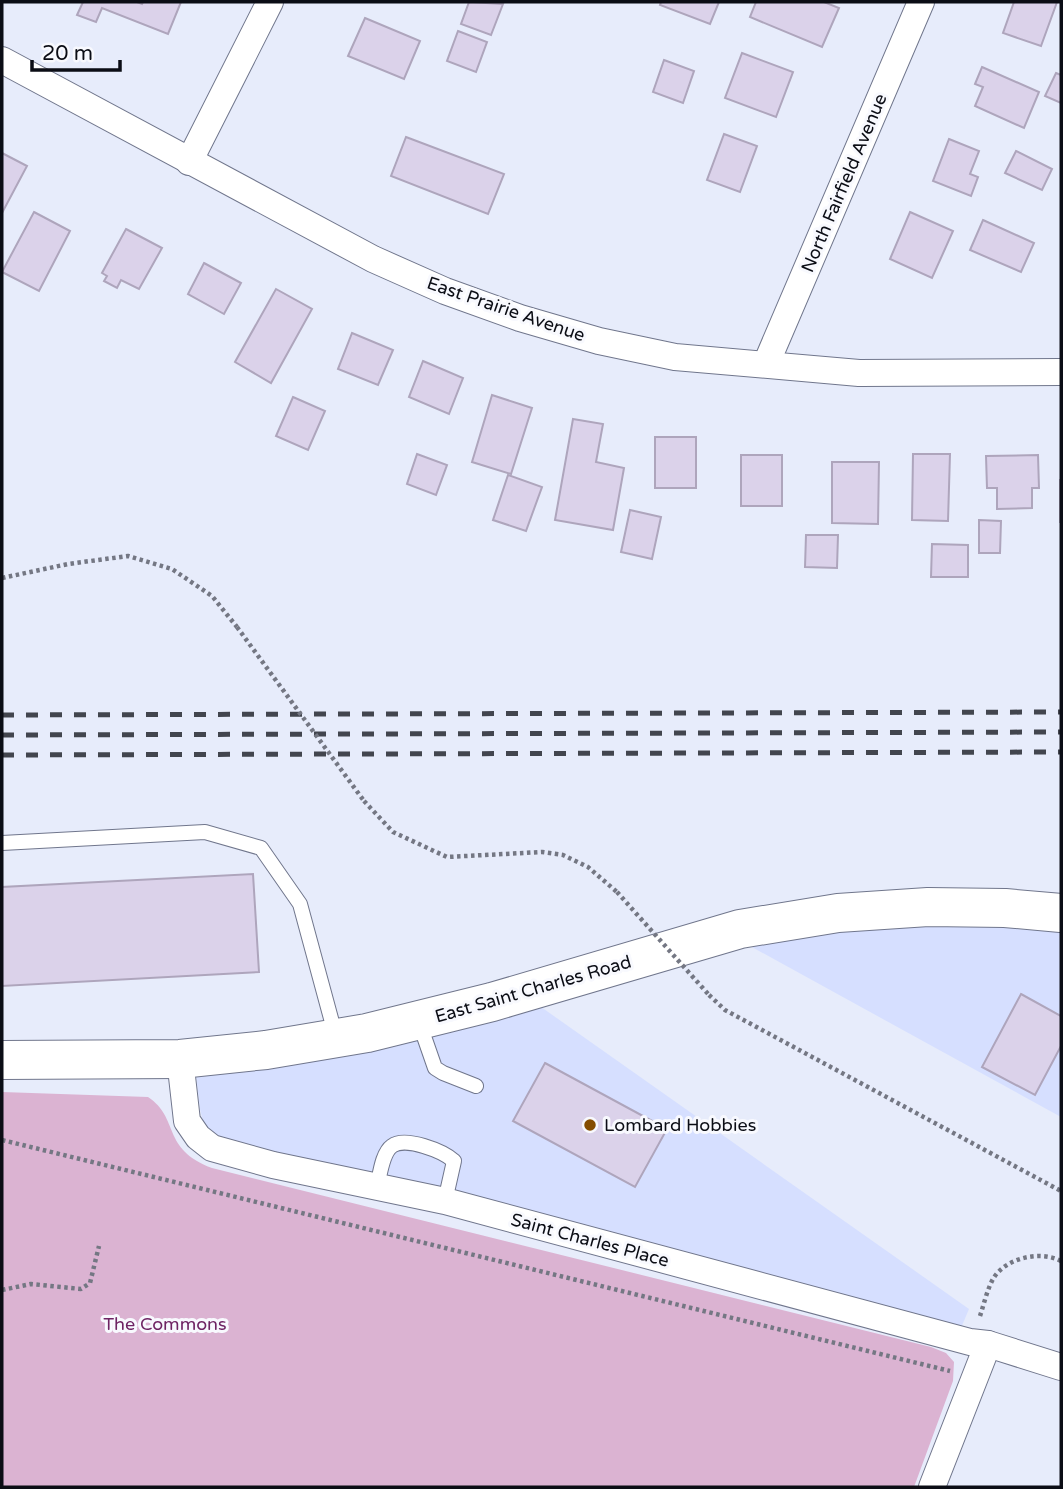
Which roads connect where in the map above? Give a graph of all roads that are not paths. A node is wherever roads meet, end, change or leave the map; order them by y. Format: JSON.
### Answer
{"nodes":[{"id":1,"x":270,"y":2,"type":"edge"},
{"id":2,"x":921,"y":2,"type":"edge"},
{"id":3,"x":2,"y":60,"type":"edge"},
{"id":4,"x":190,"y":162,"type":"junction"},
{"id":5,"x":766,"y":364,"type":"junction"},
{"id":6,"x":1061,"y":372,"type":"edge"},
{"id":7,"x":2,"y":843,"type":"edge"},
{"id":8,"x":1061,"y":913,"type":"edge"},
{"id":9,"x":419,"y":1021,"type":"junction"},
{"id":10,"x":336,"y":1039,"type":"junction"},
{"id":11,"x":180,"y":1059,"type":"junction"},
{"id":12,"x":2,"y":1060,"type":"edge"},
{"id":13,"x":476,"y":1086,"type":"dead end"},
{"id":14,"x":377,"y":1187,"type":"junction"},
{"id":15,"x":445,"y":1201,"type":"junction"},
{"id":16,"x":988,"y":1344,"type":"junction"},
{"id":17,"x":1061,"y":1367,"type":"edge"},
{"id":18,"x":932,"y":1487,"type":"edge"}],
"edges":[{"from":1,"to":4,"type":"street"},
{"from":2,"to":5,"type":"street","name":"North Fairfield Avenue"},
{"from":3,"to":4,"type":"street","name":"East Prairie Avenue"},
{"from":4,"to":5,"type":"street","name":"East Prairie Avenue"},
{"from":5,"to":6,"type":"street","name":"East Prairie Avenue"},
{"from":7,"to":10,"type":"lane"},
{"from":8,"to":9,"type":"main road","name":"East Saint Charles Road"},
{"from":9,"to":10,"type":"main road","name":"East Saint Charles Road"},
{"from":9,"to":13,"type":"lane"},
{"from":10,"to":11,"type":"main road","name":"East Saint Charles Road"},
{"from":11,"to":12,"type":"main road","name":"East Saint Charles Road"},
{"from":11,"to":14,"type":"street","name":"Saint Charles Place"},
{"from":14,"to":15,"type":"street","name":"Saint Charles Place"},
{"from":14,"to":15,"type":"lane"},
{"from":15,"to":16,"type":"street","name":"Saint Charles Place"},
{"from":16,"to":17,"type":"street","name":"Saint Charles Place"},
{"from":16,"to":18,"type":"street"}]}
